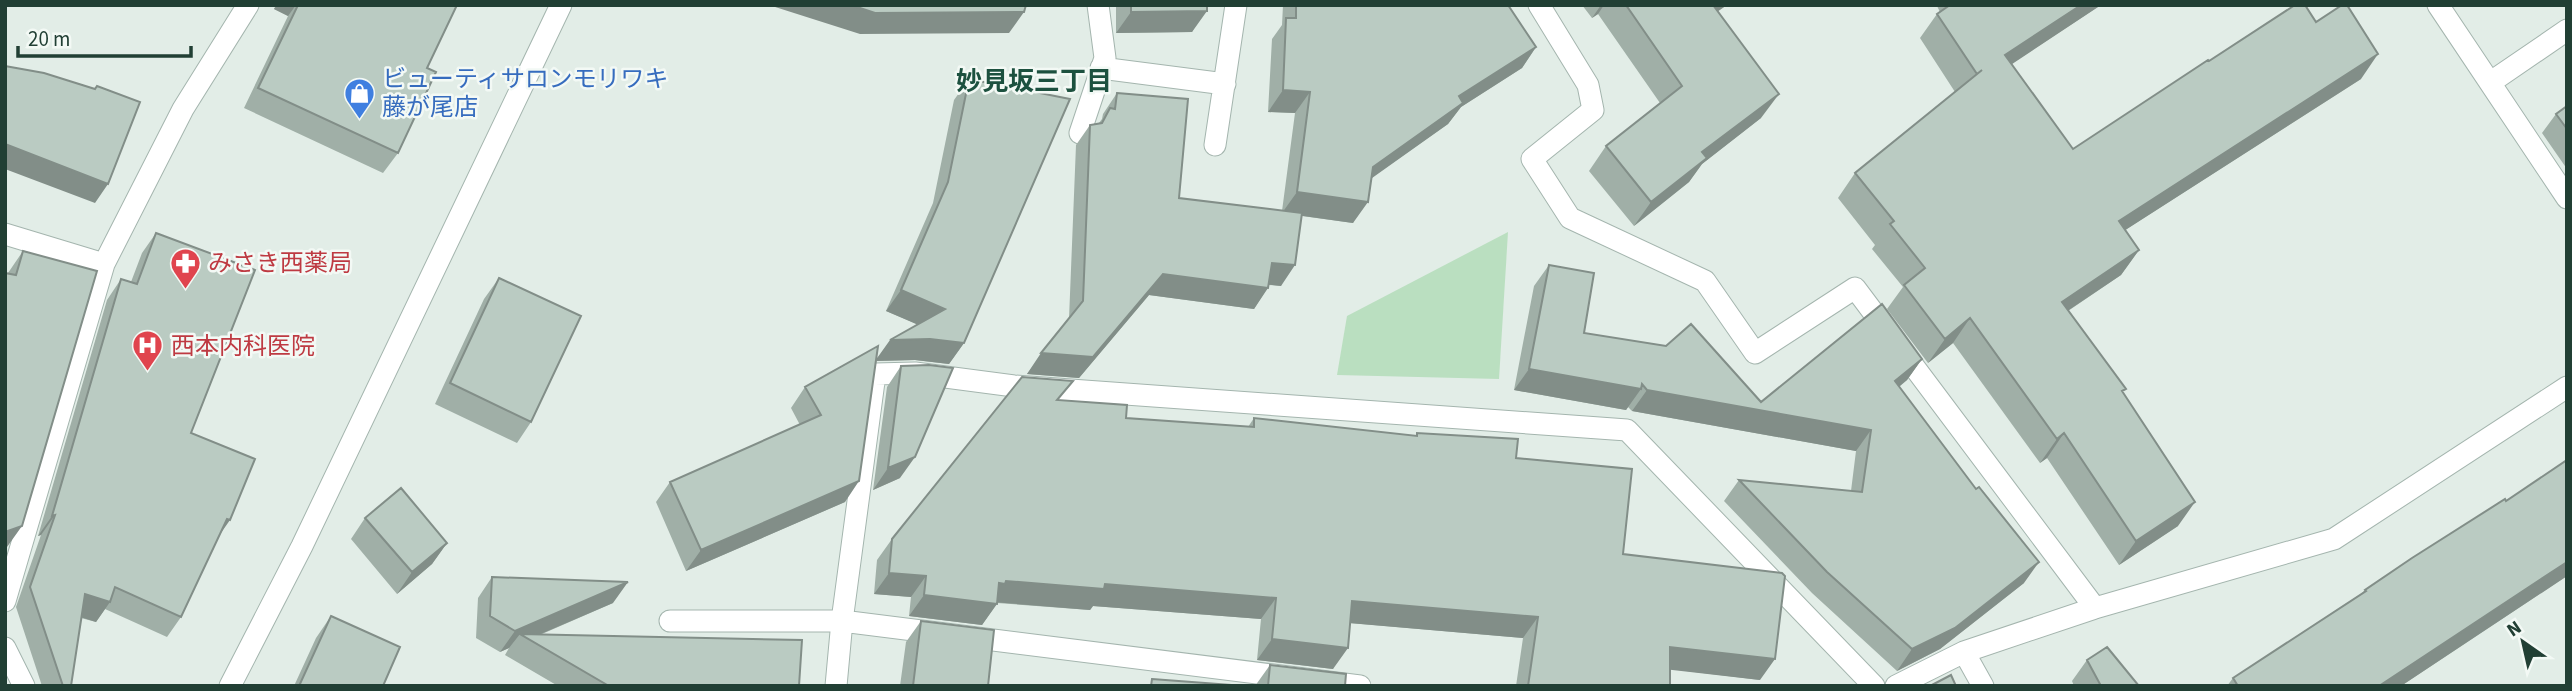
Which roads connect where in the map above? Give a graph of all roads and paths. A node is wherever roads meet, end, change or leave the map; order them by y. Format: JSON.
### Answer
{"nodes":[{"id":1,"x":248,"y":5,"type":"edge"},
{"id":2,"x":561,"y":5,"type":"edge"},
{"id":3,"x":1098,"y":5,"type":"edge"},
{"id":4,"x":1236,"y":5,"type":"edge"},
{"id":5,"x":1539,"y":5,"type":"edge"},
{"id":6,"x":2438,"y":5,"type":"edge"},
{"id":7,"x":2567,"y":30,"type":"edge"},
{"id":8,"x":1101,"y":68,"type":"junction"},
{"id":9,"x":2491,"y":82,"type":"junction"},
{"id":10,"x":1225,"y":84,"type":"junction"},
{"id":11,"x":1080,"y":134,"type":"dead end"},
{"id":12,"x":1215,"y":145,"type":"dead end"},
{"id":13,"x":2567,"y":198,"type":"edge"},
{"id":14,"x":5,"y":234,"type":"edge"},
{"id":15,"x":104,"y":264,"type":"junction"},
{"id":16,"x":2567,"y":387,"type":"edge"},
{"id":17,"x":5,"y":601,"type":"edge"},
{"id":18,"x":2095,"y":608,"type":"junction"},
{"id":19,"x":670,"y":621,"type":"dead end"},
{"id":20,"x":842,"y":621,"type":"junction"},
{"id":21,"x":5,"y":648,"type":"edge"},
{"id":22,"x":1964,"y":653,"type":"junction"},
{"id":23,"x":24,"y":686,"type":"edge"},
{"id":24,"x":230,"y":686,"type":"edge"},
{"id":25,"x":836,"y":686,"type":"edge"},
{"id":26,"x":1360,"y":686,"type":"edge"},
{"id":27,"x":1874,"y":686,"type":"edge"},
{"id":28,"x":1896,"y":686,"type":"edge"},
{"id":29,"x":1983,"y":686,"type":"edge"}],
"edges":[{"from":1,"to":15,"type":"street"},
{"from":2,"to":24,"type":"street"},
{"from":3,"to":8,"type":"street"},
{"from":4,"to":10,"type":"street"},
{"from":5,"to":18,"type":"street"},
{"from":6,"to":9,"type":"street"},
{"from":7,"to":9,"type":"street"},
{"from":8,"to":10,"type":"street"},
{"from":8,"to":11,"type":"street"},
{"from":9,"to":13,"type":"street"},
{"from":10,"to":12,"type":"street"},
{"from":14,"to":15,"type":"street"},
{"from":15,"to":17,"type":"street"},
{"from":16,"to":18,"type":"street"},
{"from":18,"to":22,"type":"street"},
{"from":19,"to":20,"type":"street"},
{"from":20,"to":25,"type":"street"},
{"from":20,"to":26,"type":"street"},
{"from":20,"to":27,"type":"street"},
{"from":21,"to":23,"type":"street"},
{"from":22,"to":28,"type":"street"},
{"from":22,"to":29,"type":"street"}]}
